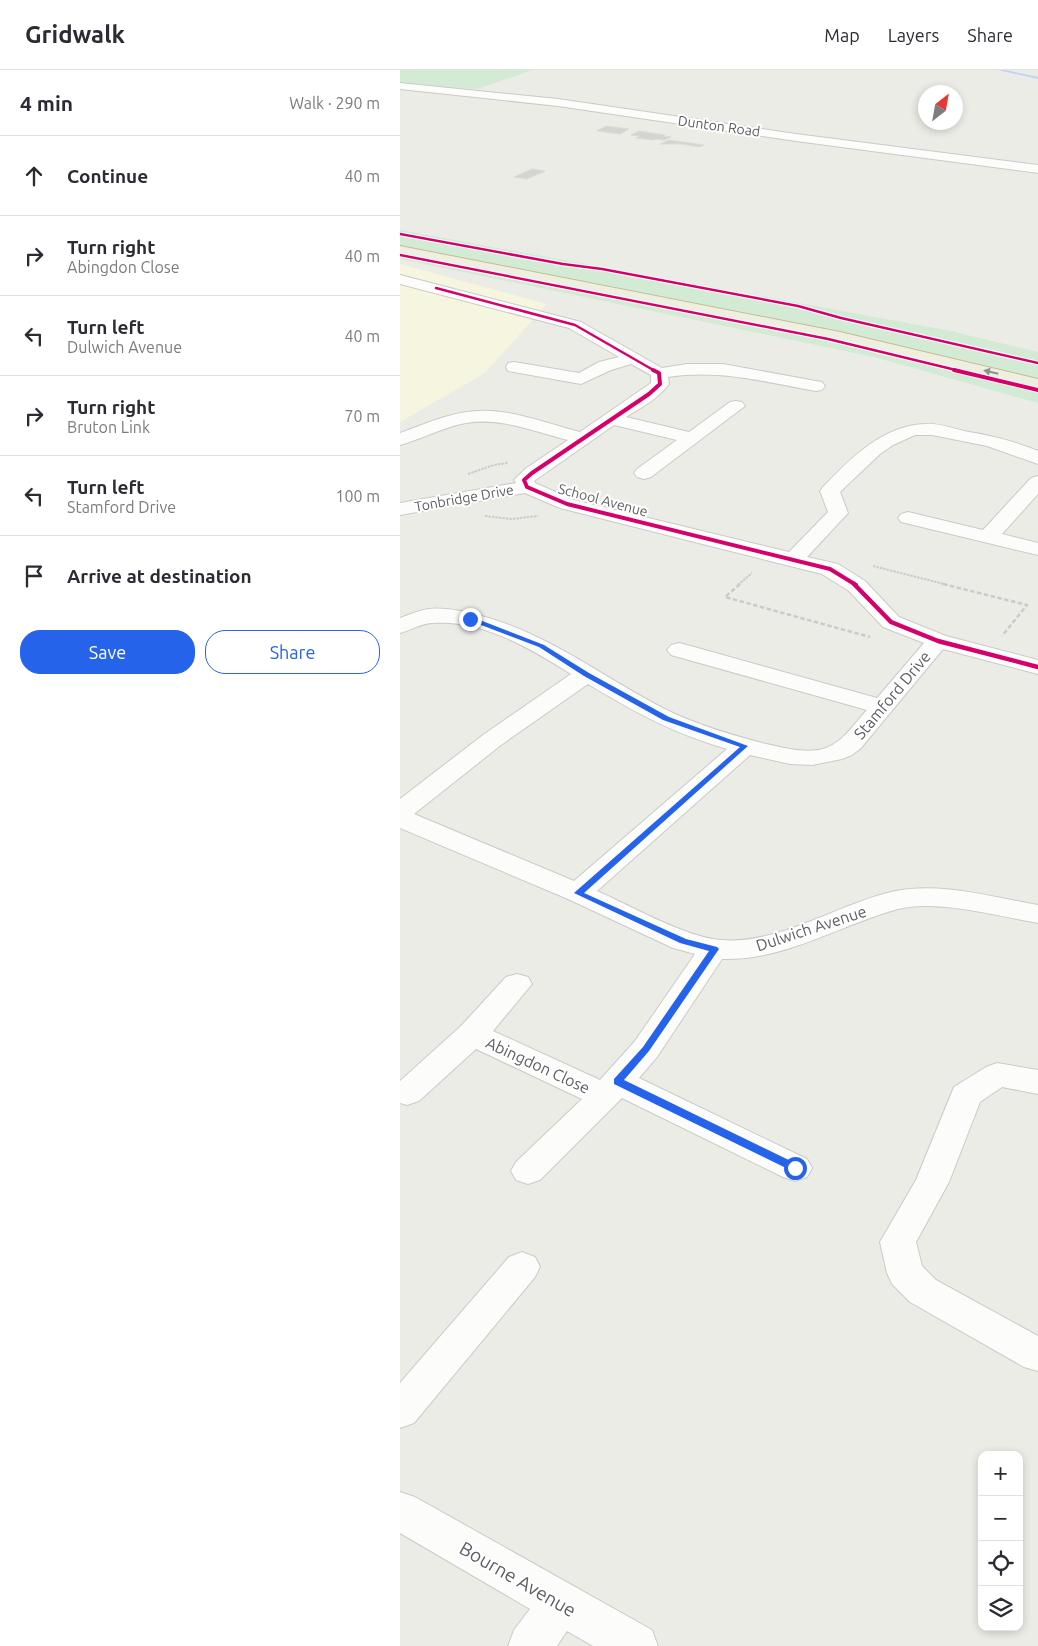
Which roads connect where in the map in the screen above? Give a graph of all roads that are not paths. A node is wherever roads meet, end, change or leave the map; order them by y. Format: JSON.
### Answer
{"nodes":[{"id":1,"x":400,"y":86,"type":"edge"},
{"id":2,"x":631,"y":113,"type":"junction"},
{"id":3,"x":676,"y":120,"type":"junction"},
{"id":4,"x":611,"y":123,"type":"dead end"},
{"id":5,"x":656,"y":130,"type":"dead end"},
{"id":6,"x":1038,"y":169,"type":"edge"},
{"id":7,"x":400,"y":238,"type":"edge"},
{"id":8,"x":400,"y":250,"type":"edge"},
{"id":9,"x":400,"y":279,"type":"edge"},
{"id":10,"x":634,"y":358,"type":"junction"},
{"id":11,"x":514,"y":366,"type":"dead end"},
{"id":12,"x":1038,"y":368,"type":"edge"},
{"id":13,"x":659,"y":373,"type":"junction"},
{"id":14,"x":1038,"y":384,"type":"edge"},
{"id":15,"x":816,"y":386,"type":"dead end"},
{"id":16,"x":736,"y":406,"type":"dead end"},
{"id":17,"x":610,"y":419,"type":"junction"},
{"id":18,"x":582,"y":438,"type":"junction"},
{"id":19,"x":692,"y":438,"type":"junction"},
{"id":20,"x":400,"y":439,"type":"edge"},
{"id":21,"x":1038,"y":458,"type":"edge"},
{"id":22,"x":644,"y":473,"type":"dead end"},
{"id":23,"x":1038,"y":482,"type":"edge"},
{"id":24,"x":528,"y":487,"type":"junction"},
{"id":25,"x":400,"y":509,"type":"edge"},
{"id":26,"x":908,"y":518,"type":"dead end"},
{"id":27,"x":988,"y":537,"type":"junction"},
{"id":28,"x":1038,"y":549,"type":"edge"},
{"id":29,"x":793,"y":560,"type":"junction"},
{"id":30,"x":400,"y":626,"type":"edge"},
{"id":31,"x":938,"y":641,"type":"junction"},
{"id":32,"x":679,"y":650,"type":"dead end"},
{"id":33,"x":1038,"y":667,"type":"edge"},
{"id":34,"x":586,"y":674,"type":"junction"},
{"id":35,"x":883,"y":707,"type":"junction"},
{"id":36,"x":745,"y":746,"type":"junction"},
{"id":37,"x":401,"y":819,"type":"edge"},
{"id":38,"x":578,"y":893,"type":"junction"},
{"id":39,"x":1037,"y":910,"type":"edge"},
{"id":40,"x":714,"y":949,"type":"junction"},
{"id":41,"x":517,"y":984,"type":"dead end"},
{"id":42,"x":472,"y":1034,"type":"junction"},
{"id":43,"x":1038,"y":1082,"type":"edge"},
{"id":44,"x":611,"y":1089,"type":"junction"},
{"id":45,"x":408,"y":1092,"type":"dead end"},
{"id":46,"x":795,"y":1168,"type":"dead end"},
{"id":47,"x":528,"y":1171,"type":"dead end"},
{"id":48,"x":522,"y":1267,"type":"dead end"},
{"id":49,"x":1038,"y":1355,"type":"edge"},
{"id":50,"x":400,"y":1411,"type":"edge"},
{"id":51,"x":400,"y":1511,"type":"edge"},
{"id":52,"x":560,"y":1604,"type":"junction"},
{"id":53,"x":530,"y":1646,"type":"edge"},
{"id":54,"x":636,"y":1646,"type":"edge"}],
"edges":[{"from":1,"to":2,"type":"street","name":"Dunton Road"},
{"from":2,"to":3,"type":"street","name":"Dunton Road"},
{"from":2,"to":4,"type":"street"},
{"from":3,"to":5,"type":"street"},
{"from":3,"to":6,"type":"street","name":"Dunton Road"},
{"from":7,"to":12,"type":"highway"},
{"from":14,"to":8,"type":"highway","one_way":true},
{"from":9,"to":10,"type":"street"},
{"from":10,"to":11,"type":"street"},
{"from":10,"to":13,"type":"street"},
{"from":13,"to":15,"type":"street"},
{"from":13,"to":17,"type":"street","name":"School Avenue"},
{"from":16,"to":19,"type":"street"},
{"from":17,"to":18,"type":"street","name":"School Avenue"},
{"from":17,"to":19,"type":"street"},
{"from":18,"to":20,"type":"street"},
{"from":18,"to":24,"type":"street","name":"School Avenue"},
{"from":19,"to":22,"type":"street"},
{"from":21,"to":29,"type":"street"},
{"from":23,"to":27,"type":"street"},
{"from":24,"to":25,"type":"street","name":"Tonbridge Drive"},
{"from":24,"to":29,"type":"street","name":"School Avenue"},
{"from":26,"to":27,"type":"street"},
{"from":27,"to":28,"type":"street"},
{"from":29,"to":31,"type":"street","name":"School Avenue"},
{"from":30,"to":34,"type":"street","name":"Stamford Drive"},
{"from":31,"to":33,"type":"street","name":"School Avenue"},
{"from":31,"to":35,"type":"street","name":"Stamford Drive"},
{"from":32,"to":35,"type":"street"},
{"from":34,"to":36,"type":"street","name":"Stamford Drive"},
{"from":34,"to":37,"type":"street"},
{"from":35,"to":36,"type":"street","name":"Stamford Drive"},
{"from":36,"to":38,"type":"street"},
{"from":37,"to":38,"type":"street","name":"Dulwich Avenue"},
{"from":38,"to":40,"type":"street","name":"Dulwich Avenue"},
{"from":39,"to":40,"type":"street","name":"Dulwich Avenue"},
{"from":40,"to":44,"type":"street","name":"Abingdon Close"},
{"from":41,"to":42,"type":"street","name":"Abingdon Close"},
{"from":42,"to":44,"type":"street","name":"Abingdon Close"},
{"from":42,"to":45,"type":"street","name":"Abingdon Close"},
{"from":43,"to":49,"type":"street"},
{"from":44,"to":46,"type":"street"},
{"from":44,"to":47,"type":"street","name":"Abingdon Close"},
{"from":48,"to":50,"type":"street"},
{"from":51,"to":52,"type":"street","name":"Bourne Avenue"},
{"from":52,"to":53,"type":"street"},
{"from":52,"to":54,"type":"street","name":"Bourne Avenue"}]}
